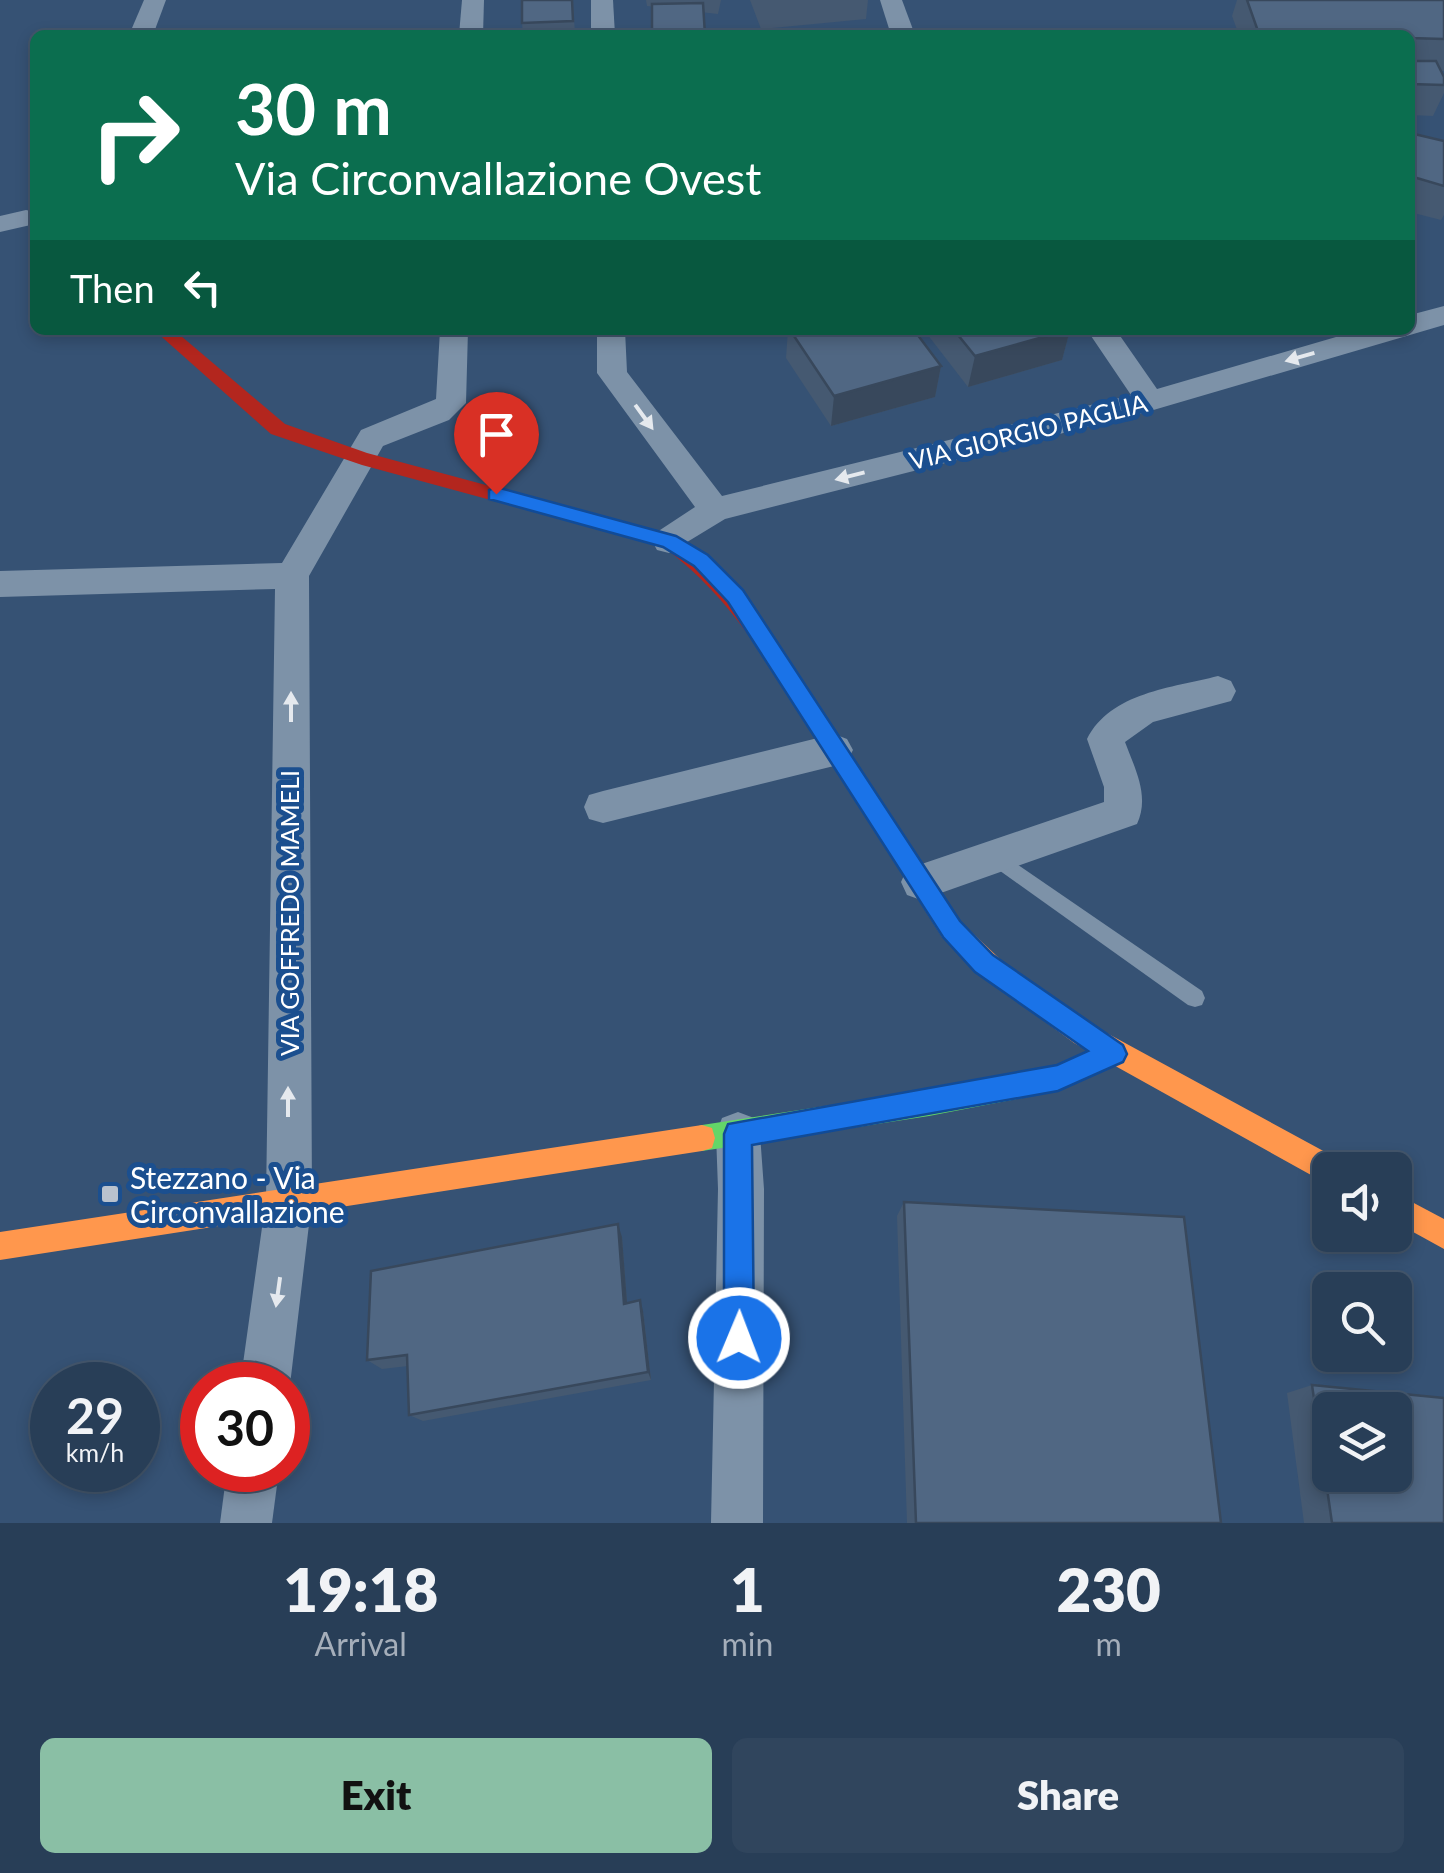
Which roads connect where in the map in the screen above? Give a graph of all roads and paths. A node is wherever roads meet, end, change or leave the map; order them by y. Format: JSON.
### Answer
{"nodes":[{"id":1,"x":155,"y":0,"type":"edge"},
{"id":2,"x":473,"y":0,"type":"edge"},
{"id":3,"x":602,"y":0,"type":"edge"},
{"id":4,"x":891,"y":0,"type":"edge"},
{"id":5,"x":143,"y":30,"type":"edge"},
{"id":6,"x":471,"y":30,"type":"edge"},
{"id":7,"x":603,"y":30,"type":"edge"},
{"id":8,"x":901,"y":30,"type":"edge"},
{"id":9,"x":1444,"y":315,"type":"edge"},
{"id":10,"x":1415,"y":324,"type":"edge"},
{"id":11,"x":169,"y":335,"type":"edge"},
{"id":12,"x":454,"y":335,"type":"edge"},
{"id":13,"x":611,"y":335,"type":"edge"},
{"id":14,"x":1104,"y":335,"type":"edge"},
{"id":15,"x":1376,"y":335,"type":"edge"},
{"id":16,"x":1150,"y":401,"type":"junction"},
{"id":17,"x":362,"y":458,"type":"junction"},
{"id":18,"x":715,"y":510,"type":"junction"},
{"id":19,"x":669,"y":541,"type":"junction"},
{"id":20,"x":292,"y":576,"type":"junction"},
{"id":21,"x":0,"y":584,"type":"edge"},
{"id":22,"x":1218,"y":692,"type":"dead end"},
{"id":23,"x":834,"y":750,"type":"junction"},
{"id":24,"x":603,"y":807,"type":"dead end"},
{"id":25,"x":994,"y":856,"type":"junction"},
{"id":26,"x":921,"y":882,"type":"junction"},
{"id":27,"x":1195,"y":998,"type":"dead end"},
{"id":28,"x":1114,"y":1054,"type":"junction"},
{"id":29,"x":738,"y":1134,"type":"junction"},
{"id":30,"x":1312,"y":1160,"type":"edge"},
{"id":31,"x":289,"y":1199,"type":"junction"},
{"id":32,"x":1412,"y":1217,"type":"edge"},
{"id":33,"x":1444,"y":1235,"type":"edge"},
{"id":34,"x":0,"y":1246,"type":"edge"},
{"id":35,"x":268,"y":1362,"type":"edge"},
{"id":36,"x":250,"y":1492,"type":"edge"},
{"id":37,"x":246,"y":1523,"type":"edge"},
{"id":38,"x":736,"y":1523,"type":"edge"}],
"edges":[{"from":1,"to":5,"type":"street"},
{"from":2,"to":6,"type":"street"},
{"from":3,"to":7,"type":"street"},
{"from":4,"to":8,"type":"street"},
{"from":9,"to":10,"type":"street"},
{"from":11,"to":17,"type":"street"},
{"from":12,"to":17,"type":"street"},
{"from":13,"to":18,"type":"street","one_way":true},
{"from":14,"to":16,"type":"street"},
{"from":15,"to":16,"type":"street","name":"VIA GIORGIO PAGLIA","one_way":true},
{"from":16,"to":18,"type":"street","name":"VIA GIORGIO PAGLIA","one_way":true},
{"from":17,"to":19,"type":"street"},
{"from":17,"to":20,"type":"street"},
{"from":18,"to":19,"type":"street","name":"VIA GIORGIO PAGLIA"},
{"from":19,"to":23,"type":"street"},
{"from":20,"to":21,"type":"street"},
{"from":31,"to":20,"type":"street","name":"VIA GOFFREDO MAMELI","one_way":true},
{"from":22,"to":25,"type":"street"},
{"from":23,"to":24,"type":"street"},
{"from":23,"to":26,"type":"street"},
{"from":25,"to":26,"type":"street"},
{"from":25,"to":27,"type":"lane"},
{"from":26,"to":28,"type":"street"},
{"from":28,"to":29,"type":"street"},
{"from":28,"to":30,"type":"street"},
{"from":29,"to":31,"type":"street"},
{"from":29,"to":38,"type":"street"},
{"from":31,"to":34,"type":"street"},
{"from":31,"to":35,"type":"street","name":"VIA GOFFREDO MAMELI","one_way":true},
{"from":32,"to":33,"type":"street"},
{"from":36,"to":37,"type":"street"}]}
